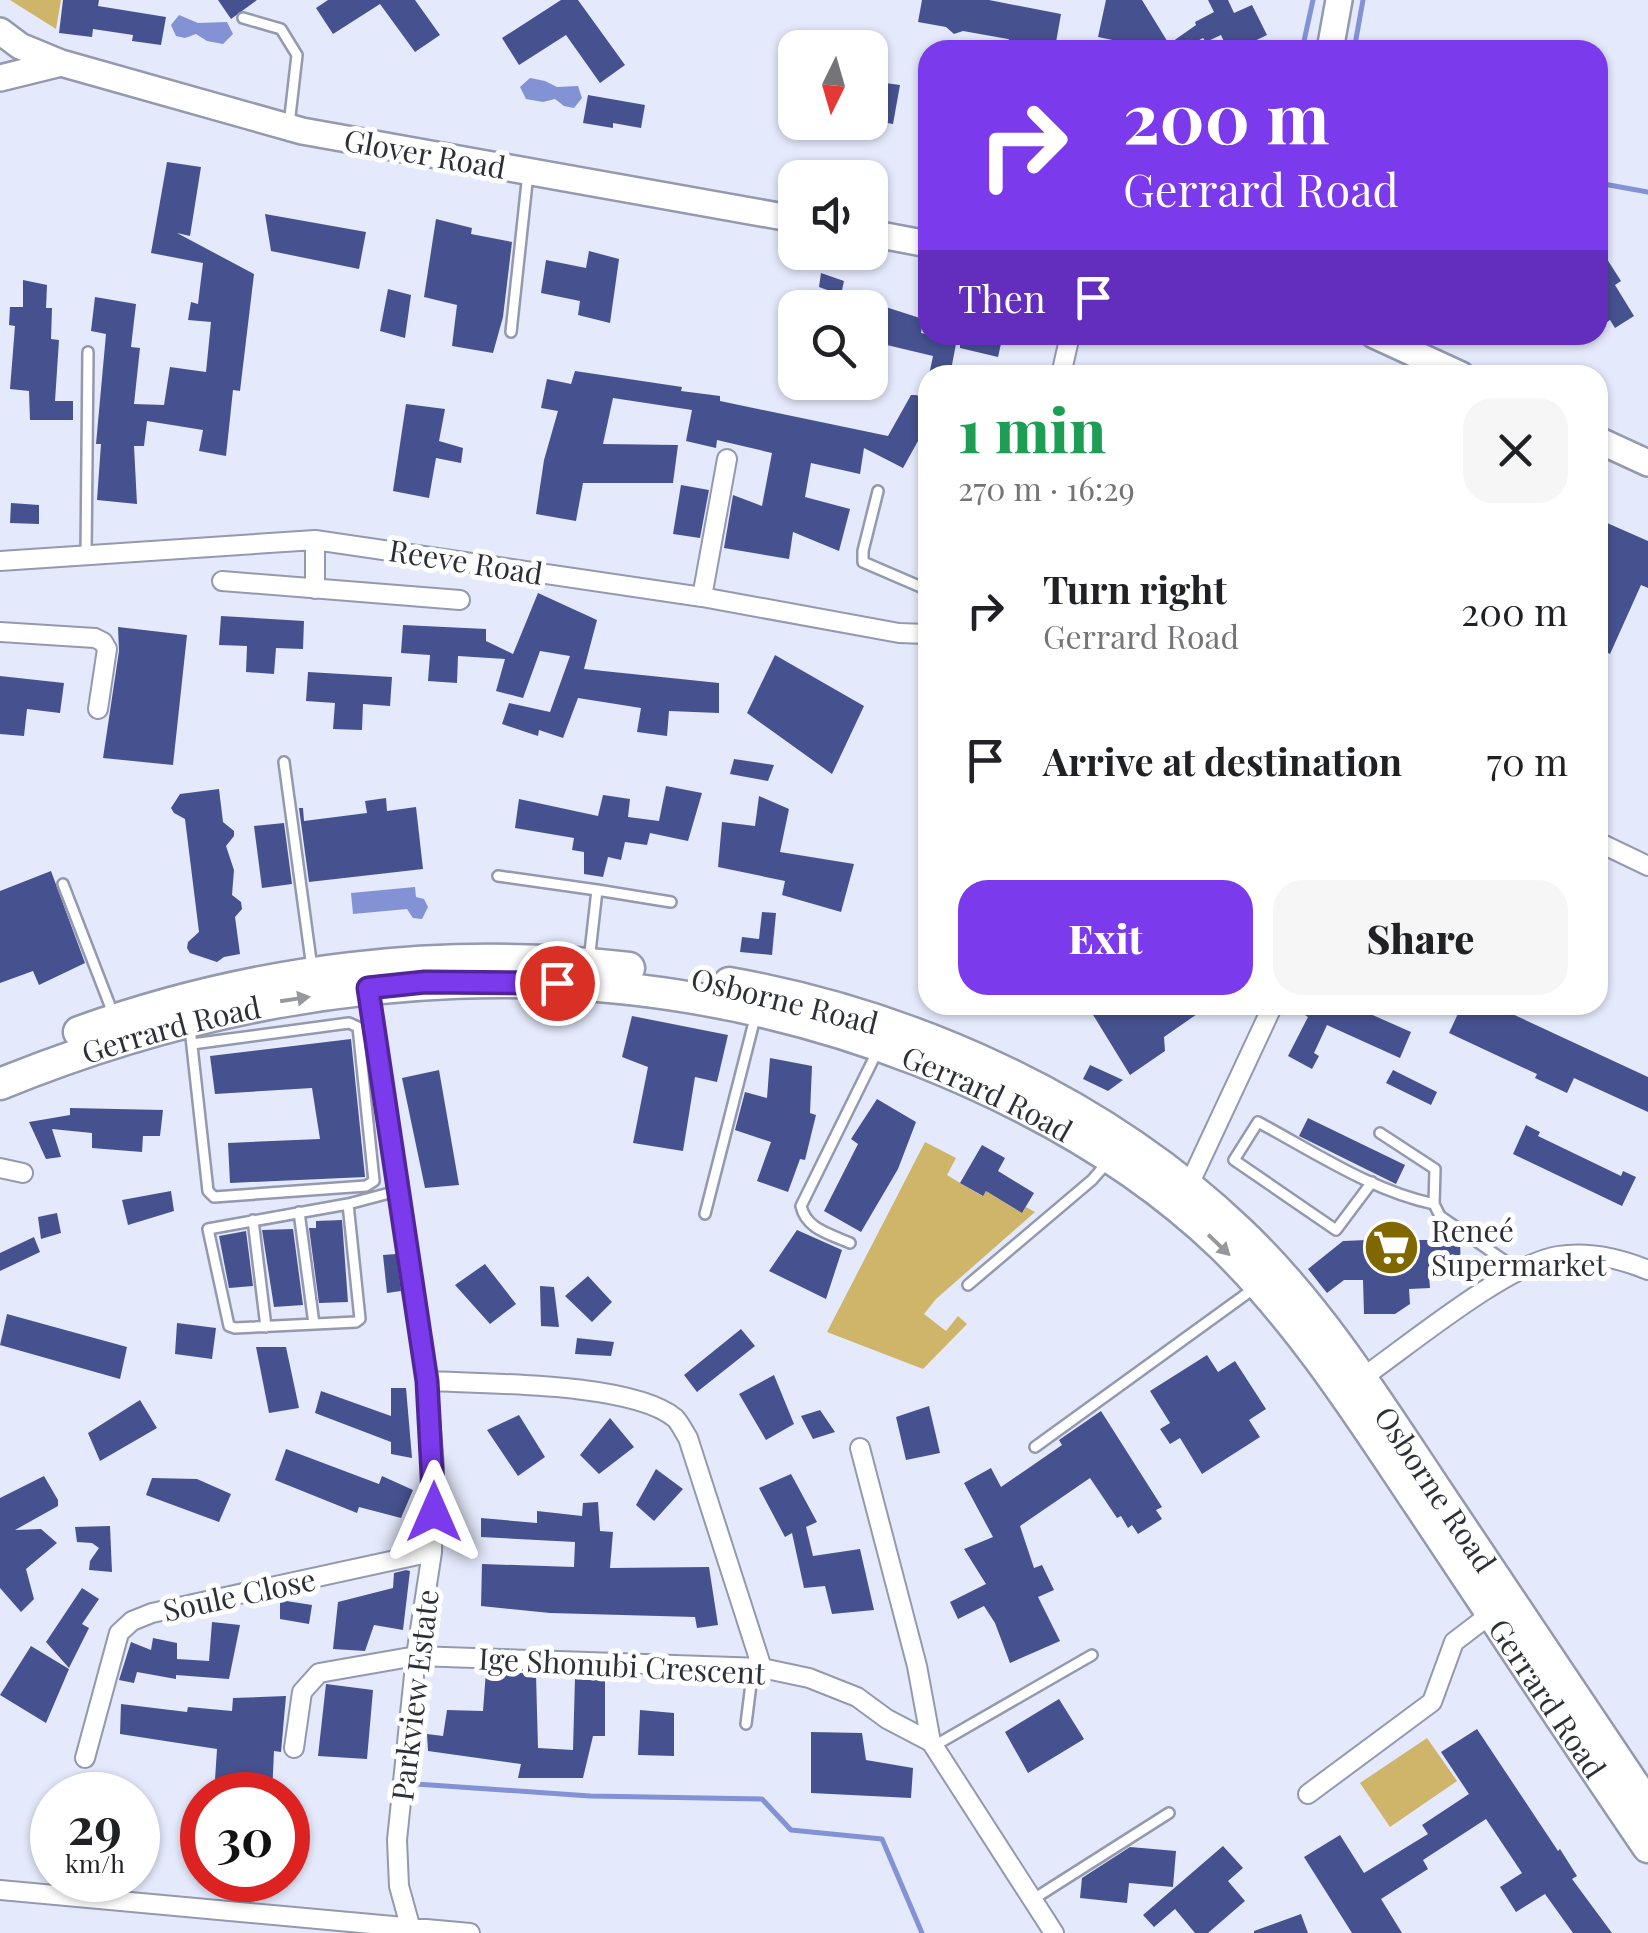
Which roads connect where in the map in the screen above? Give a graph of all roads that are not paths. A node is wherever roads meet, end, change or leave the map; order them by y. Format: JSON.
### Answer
{"nodes":[{"id":1,"x":1338,"y":0,"type":"edge"},
{"id":2,"x":243,"y":18,"type":"dead end"},
{"id":3,"x":0,"y":31,"type":"edge"},
{"id":4,"x":1332,"y":40,"type":"edge"},
{"id":5,"x":61,"y":64,"type":"junction"},
{"id":6,"x":0,"y":78,"type":"edge"},
{"id":7,"x":289,"y":128,"type":"junction"},
{"id":8,"x":528,"y":170,"type":"junction"},
{"id":9,"x":778,"y":217,"type":"edge"},
{"id":10,"x":888,"y":236,"type":"edge"},
{"id":11,"x":918,"y":242,"type":"edge"},
{"id":12,"x":510,"y":332,"type":"dead end"},
{"id":13,"x":1396,"y":345,"type":"edge"},
{"id":14,"x":88,"y":352,"type":"dead end"},
{"id":15,"x":1439,"y":365,"type":"edge"},
{"id":16,"x":1608,"y":445,"type":"edge"},
{"id":17,"x":727,"y":459,"type":"dead end"},
{"id":18,"x":1648,"y":463,"type":"edge"},
{"id":19,"x":878,"y":491,"type":"dead end"},
{"id":20,"x":316,"y":540,"type":"junction"},
{"id":21,"x":86,"y":556,"type":"junction"},
{"id":22,"x":0,"y":561,"type":"edge"},
{"id":23,"x":222,"y":581,"type":"dead end"},
{"id":24,"x":918,"y":586,"type":"edge"},
{"id":25,"x":315,"y":588,"type":"junction"},
{"id":26,"x":702,"y":597,"type":"junction"},
{"id":27,"x":460,"y":600,"type":"dead end"},
{"id":28,"x":0,"y":632,"type":"edge"},
{"id":29,"x":918,"y":634,"type":"edge"},
{"id":30,"x":98,"y":709,"type":"dead end"},
{"id":31,"x":284,"y":762,"type":"dead end"},
{"id":32,"x":1608,"y":847,"type":"edge"},
{"id":33,"x":1648,"y":866,"type":"edge"},
{"id":34,"x":498,"y":876,"type":"dead end"},
{"id":35,"x":63,"y":884,"type":"dead end"},
{"id":36,"x":597,"y":890,"type":"junction"},
{"id":37,"x":671,"y":902,"type":"dead end"},
{"id":38,"x":589,"y":964,"type":"junction"},
{"id":39,"x":312,"y":972,"type":"junction"},
{"id":40,"x":368,"y":988,"type":"junction"},
{"id":41,"x":757,"y":1010,"type":"junction"},
{"id":42,"x":1268,"y":1015,"type":"edge"},
{"id":43,"x":115,"y":1019,"type":"junction"},
{"id":44,"x":191,"y":1032,"type":"junction"},
{"id":45,"x":880,"y":1046,"type":"junction"},
{"id":46,"x":0,"y":1061,"type":"edge"},
{"id":47,"x":0,"y":1084,"type":"edge"},
{"id":48,"x":1380,"y":1134,"type":"dead end"},
{"id":49,"x":1111,"y":1158,"type":"junction"},
{"id":50,"x":0,"y":1168,"type":"edge"},
{"id":51,"x":23,"y":1173,"type":"dead end"},
{"id":52,"x":1372,"y":1182,"type":"junction"},
{"id":53,"x":1188,"y":1187,"type":"junction"},
{"id":54,"x":397,"y":1191,"type":"junction"},
{"id":55,"x":348,"y":1204,"type":"junction"},
{"id":56,"x":1434,"y":1204,"type":"junction"},
{"id":57,"x":299,"y":1212,"type":"junction"},
{"id":58,"x":705,"y":1214,"type":"dead end"},
{"id":59,"x":253,"y":1220,"type":"junction"},
{"id":60,"x":850,"y":1243,"type":"dead end"},
{"id":61,"x":1648,"y":1270,"type":"edge"},
{"id":62,"x":1512,"y":1274,"type":"junction"},
{"id":63,"x":968,"y":1284,"type":"dead end"},
{"id":64,"x":1259,"y":1285,"type":"junction"},
{"id":65,"x":314,"y":1324,"type":"junction"},
{"id":66,"x":266,"y":1327,"type":"junction"},
{"id":67,"x":1362,"y":1378,"type":"junction"},
{"id":68,"x":427,"y":1381,"type":"junction"},
{"id":69,"x":1036,"y":1446,"type":"dead end"},
{"id":70,"x":860,"y":1448,"type":"dead end"},
{"id":71,"x":432,"y":1552,"type":"junction"},
{"id":72,"x":1492,"y":1614,"type":"junction"},
{"id":73,"x":1092,"y":1655,"type":"dead end"},
{"id":74,"x":416,"y":1656,"type":"junction"},
{"id":75,"x":757,"y":1668,"type":"junction"},
{"id":76,"x":746,"y":1724,"type":"dead end"},
{"id":77,"x":933,"y":1744,"type":"junction"},
{"id":78,"x":294,"y":1748,"type":"dead end"},
{"id":79,"x":84,"y":1758,"type":"dead end"},
{"id":80,"x":1308,"y":1794,"type":"dead end"},
{"id":81,"x":1648,"y":1806,"type":"edge"},
{"id":82,"x":1168,"y":1812,"type":"dead end"},
{"id":83,"x":1648,"y":1847,"type":"edge"},
{"id":84,"x":0,"y":1890,"type":"edge"},
{"id":85,"x":1032,"y":1900,"type":"junction"},
{"id":86,"x":411,"y":1929,"type":"edge"},
{"id":87,"x":470,"y":1933,"type":"edge"},
{"id":88,"x":1054,"y":1933,"type":"edge"}],
"edges":[{"from":1,"to":4,"type":"street"},
{"from":2,"to":7,"type":"lane"},
{"from":3,"to":5,"type":"street","name":"Glover Road"},
{"from":5,"to":6,"type":"street","name":"Glover Road"},
{"from":5,"to":7,"type":"street","name":"Glover Road"},
{"from":7,"to":8,"type":"street","name":"Glover Road"},
{"from":8,"to":9,"type":"street","name":"Glover Road"},
{"from":8,"to":12,"type":"lane"},
{"from":10,"to":11,"type":"street"},
{"from":13,"to":15,"type":"street"},
{"from":14,"to":21,"type":"lane"},
{"from":16,"to":18,"type":"street"},
{"from":17,"to":26,"type":"street"},
{"from":19,"to":24,"type":"lane"},
{"from":20,"to":21,"type":"street","name":"Reeve Road"},
{"from":20,"to":25,"type":"street"},
{"from":20,"to":26,"type":"street","name":"Reeve Road"},
{"from":21,"to":22,"type":"street","name":"Reeve Road"},
{"from":23,"to":25,"type":"street"},
{"from":25,"to":27,"type":"street"},
{"from":26,"to":29,"type":"street","name":"Reeve Road"},
{"from":28,"to":30,"type":"street"},
{"from":31,"to":39,"type":"lane"},
{"from":32,"to":33,"type":"street"},
{"from":34,"to":36,"type":"lane"},
{"from":35,"to":43,"type":"lane"},
{"from":36,"to":37,"type":"lane"},
{"from":36,"to":38,"type":"lane"},
{"from":38,"to":39,"type":"main road","name":"Osborne Road"},
{"from":38,"to":53,"type":"main road","name":"Osborne Road"},
{"from":39,"to":43,"type":"main road","name":"Osborne Road"},
{"from":40,"to":41,"type":"main road","name":"Gerrard Road"},
{"from":44,"to":40,"type":"main road","name":"Gerrard Road","one_way":true},
{"from":40,"to":54,"type":"street","name":"Parkview Estate"},
{"from":41,"to":45,"type":"main road","name":"Gerrard Road"},
{"from":41,"to":58,"type":"lane"},
{"from":42,"to":53,"type":"street"},
{"from":43,"to":46,"type":"main road","name":"Osborne Road"},
{"from":44,"to":44,"type":"lane"},
{"from":44,"to":47,"type":"main road","name":"Gerrard Road"},
{"from":45,"to":49,"type":"main road","name":"Gerrard Road"},
{"from":45,"to":60,"type":"lane"},
{"from":48,"to":56,"type":"lane"},
{"from":49,"to":63,"type":"lane"},
{"from":49,"to":64,"type":"main road","name":"Gerrard Road","one_way":true},
{"from":50,"to":51,"type":"street"},
{"from":52,"to":52,"type":"lane"},
{"from":52,"to":56,"type":"lane"},
{"from":53,"to":67,"type":"main road","name":"Osborne Road"},
{"from":54,"to":55,"type":"lane"},
{"from":54,"to":68,"type":"street","name":"Parkview Estate"},
{"from":55,"to":57,"type":"lane"},
{"from":55,"to":65,"type":"lane"},
{"from":56,"to":62,"type":"lane"},
{"from":57,"to":59,"type":"lane"},
{"from":57,"to":65,"type":"lane"},
{"from":59,"to":66,"type":"lane"},
{"from":59,"to":66,"type":"lane"},
{"from":61,"to":62,"type":"street"},
{"from":62,"to":67,"type":"street"},
{"from":64,"to":69,"type":"lane"},
{"from":64,"to":72,"type":"main road","name":"Gerrard Road"},
{"from":65,"to":66,"type":"lane"},
{"from":67,"to":81,"type":"main road","name":"Osborne Road"},
{"from":68,"to":71,"type":"street","name":"Parkview Estate"},
{"from":68,"to":75,"type":"street"},
{"from":70,"to":77,"type":"street"},
{"from":71,"to":74,"type":"street","name":"Parkview Estate"},
{"from":71,"to":79,"type":"street","name":"Soule Close"},
{"from":72,"to":80,"type":"street"},
{"from":72,"to":83,"type":"main road","name":"Gerrard Road"},
{"from":73,"to":77,"type":"lane"},
{"from":74,"to":75,"type":"street","name":"Ige Shonubi Crescent"},
{"from":74,"to":78,"type":"street","name":"Ige Shonubi Crescent"},
{"from":74,"to":86,"type":"street","name":"Parkview Estate"},
{"from":75,"to":76,"type":"lane"},
{"from":75,"to":77,"type":"street","name":"Ige Shonubi Crescent"},
{"from":77,"to":85,"type":"street"},
{"from":82,"to":85,"type":"lane"},
{"from":84,"to":86,"type":"street"},
{"from":85,"to":88,"type":"street"},
{"from":86,"to":87,"type":"street"}]}
